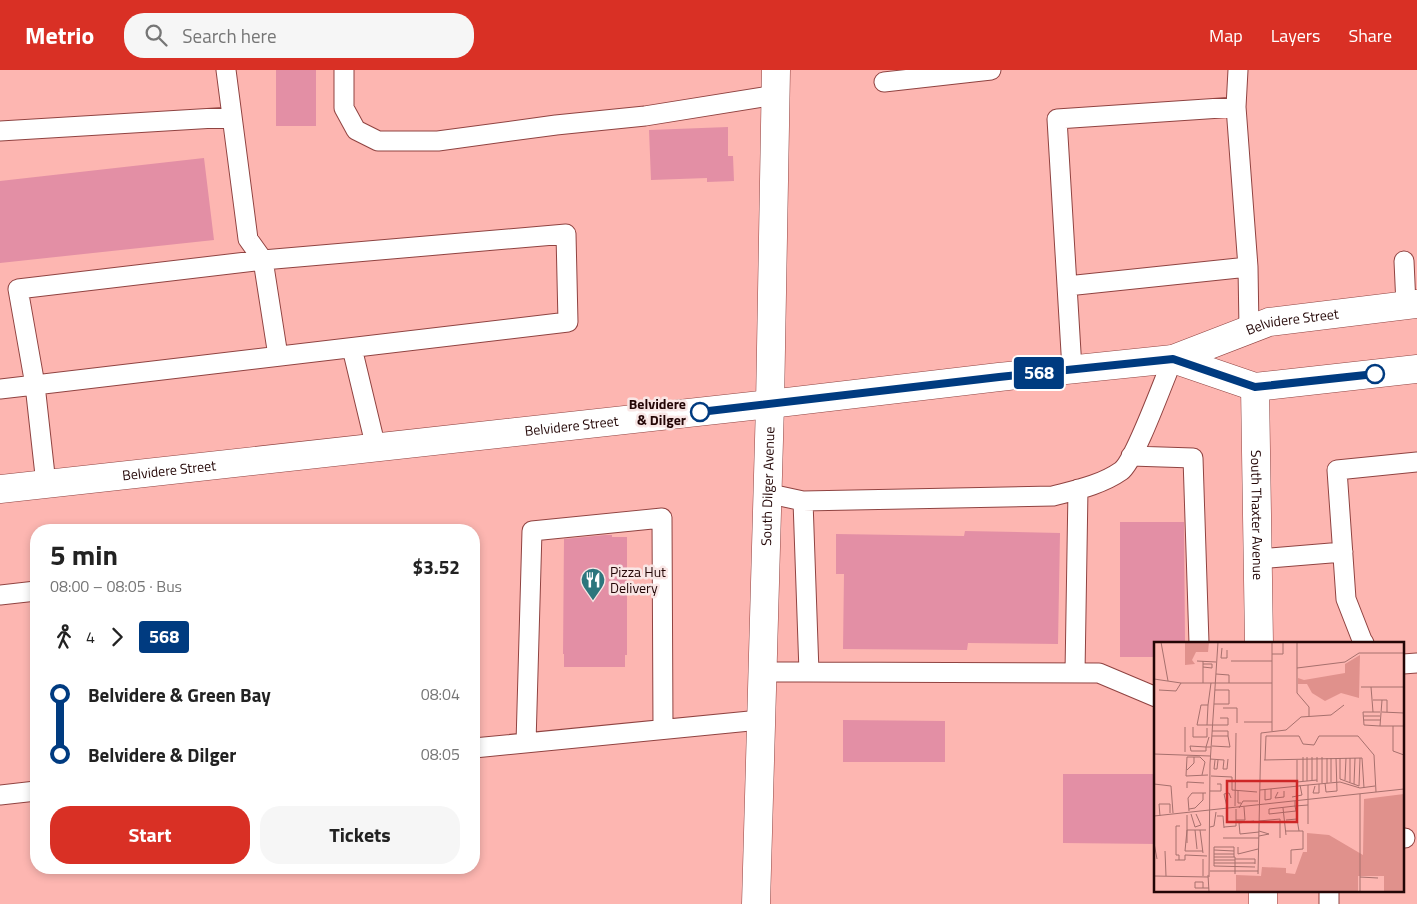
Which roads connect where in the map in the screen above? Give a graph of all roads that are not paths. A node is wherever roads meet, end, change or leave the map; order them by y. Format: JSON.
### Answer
{"nodes":[{"id":1,"x":226,"y":70,"type":"edge"},
{"id":2,"x":344,"y":70,"type":"edge"},
{"id":3,"x":991,"y":70,"type":"edge"},
{"id":4,"x":1238,"y":70,"type":"edge"},
{"id":5,"x":775,"y":82,"type":"edge"},
{"id":6,"x":884,"y":82,"type":"dead end"},
{"id":7,"x":1236,"y":107,"type":"junction"},
{"id":8,"x":232,"y":117,"type":"junction"},
{"id":9,"x":0,"y":131,"type":"edge"},
{"id":10,"x":263,"y":260,"type":"junction"},
{"id":11,"x":1404,"y":261,"type":"dead end"},
{"id":12,"x":1248,"y":266,"type":"junction"},
{"id":13,"x":1067,"y":286,"type":"junction"},
{"id":14,"x":1411,"y":305,"type":"edge"},
{"id":15,"x":1249,"y":329,"type":"junction"},
{"id":16,"x":352,"y":348,"type":"junction"},
{"id":17,"x":278,"y":356,"type":"junction"},
{"id":18,"x":1173,"y":359,"type":"junction"},
{"id":19,"x":1072,"y":369,"type":"junction"},
{"id":20,"x":1417,"y":370,"type":"edge"},
{"id":21,"x":35,"y":385,"type":"junction"},
{"id":22,"x":1255,"y":387,"type":"junction"},
{"id":23,"x":0,"y":389,"type":"edge"},
{"id":24,"x":770,"y":404,"type":"junction"},
{"id":25,"x":376,"y":448,"type":"junction"},
{"id":26,"x":1131,"y":456,"type":"junction"},
{"id":27,"x":1417,"y":462,"type":"edge"},
{"id":28,"x":46,"y":484,"type":"junction"},
{"id":29,"x":1078,"y":489,"type":"junction"},
{"id":30,"x":0,"y":490,"type":"edge"},
{"id":31,"x":766,"y":493,"type":"junction"},
{"id":32,"x":803,"y":501,"type":"junction"},
{"id":33,"x":1343,"y":552,"type":"junction"},
{"id":34,"x":1257,"y":559,"type":"junction"},
{"id":35,"x":30,"y":592,"type":"edge"},
{"id":36,"x":0,"y":595,"type":"edge"},
{"id":37,"x":1199,"y":642,"type":"edge"},
{"id":38,"x":1259,"y":642,"type":"edge"},
{"id":39,"x":1363,"y":642,"type":"edge"},
{"id":40,"x":1417,"y":663,"type":"edge"},
{"id":41,"x":1404,"y":664,"type":"edge"},
{"id":42,"x":761,"y":672,"type":"junction"},
{"id":43,"x":808,"y":672,"type":"junction"},
{"id":44,"x":1075,"y":673,"type":"junction"},
{"id":45,"x":1154,"y":696,"type":"edge"},
{"id":46,"x":760,"y":720,"type":"junction"},
{"id":47,"x":663,"y":729,"type":"junction"},
{"id":48,"x":526,"y":743,"type":"junction"},
{"id":49,"x":480,"y":747,"type":"edge"},
{"id":50,"x":30,"y":792,"type":"edge"},
{"id":51,"x":0,"y":795,"type":"edge"},
{"id":52,"x":756,"y":904,"type":"edge"}],
"edges":[{"from":1,"to":8,"type":"lane"},
{"from":2,"to":5,"type":"lane"},
{"from":3,"to":6,"type":"lane"},
{"from":4,"to":7,"type":"lane"},
{"from":5,"to":24,"type":"main road","name":"South Dilger Avenue"},
{"from":7,"to":12,"type":"lane"},
{"from":7,"to":13,"type":"lane"},
{"from":8,"to":9,"type":"lane"},
{"from":8,"to":10,"type":"lane"},
{"from":10,"to":16,"type":"lane"},
{"from":10,"to":17,"type":"lane"},
{"from":10,"to":21,"type":"lane"},
{"from":11,"to":14,"type":"lane"},
{"from":12,"to":13,"type":"lane"},
{"from":12,"to":15,"type":"lane"},
{"from":13,"to":19,"type":"lane"},
{"from":14,"to":15,"type":"main road","name":"Belvidere Street"},
{"from":15,"to":18,"type":"main road","name":"Belvidere Street"},
{"from":16,"to":17,"type":"lane"},
{"from":16,"to":25,"type":"lane"},
{"from":17,"to":21,"type":"lane"},
{"from":18,"to":19,"type":"main road","name":"Belvidere Street"},
{"from":18,"to":22,"type":"main road","name":"Belvidere Street"},
{"from":18,"to":26,"type":"lane"},
{"from":19,"to":24,"type":"main road","name":"Belvidere Street"},
{"from":20,"to":22,"type":"main road","name":"Belvidere Street"},
{"from":21,"to":23,"type":"lane"},
{"from":21,"to":28,"type":"lane"},
{"from":22,"to":34,"type":"main road","name":"South Thaxter Avenue"},
{"from":24,"to":25,"type":"main road","name":"Belvidere Street"},
{"from":24,"to":31,"type":"main road","name":"South Dilger Avenue"},
{"from":25,"to":28,"type":"main road","name":"Belvidere Street"},
{"from":26,"to":29,"type":"lane"},
{"from":26,"to":37,"type":"lane"},
{"from":27,"to":33,"type":"lane"},
{"from":28,"to":30,"type":"main road","name":"Belvidere Street"},
{"from":29,"to":32,"type":"lane"},
{"from":29,"to":44,"type":"lane"},
{"from":31,"to":32,"type":"lane"},
{"from":31,"to":42,"type":"main road","name":"South Dilger Avenue"},
{"from":32,"to":43,"type":"lane"},
{"from":33,"to":34,"type":"lane"},
{"from":33,"to":39,"type":"lane"},
{"from":34,"to":38,"type":"main road","name":"South Thaxter Avenue"},
{"from":35,"to":36,"type":"lane"},
{"from":40,"to":41,"type":"lane"},
{"from":42,"to":43,"type":"lane"},
{"from":42,"to":46,"type":"main road","name":"South Dilger Avenue"},
{"from":43,"to":44,"type":"lane"},
{"from":44,"to":45,"type":"lane"},
{"from":46,"to":47,"type":"lane"},
{"from":46,"to":52,"type":"main road","name":"South Dilger Avenue"},
{"from":47,"to":48,"type":"lane"},
{"from":47,"to":48,"type":"lane"},
{"from":48,"to":49,"type":"lane"},
{"from":50,"to":51,"type":"lane"}]}
